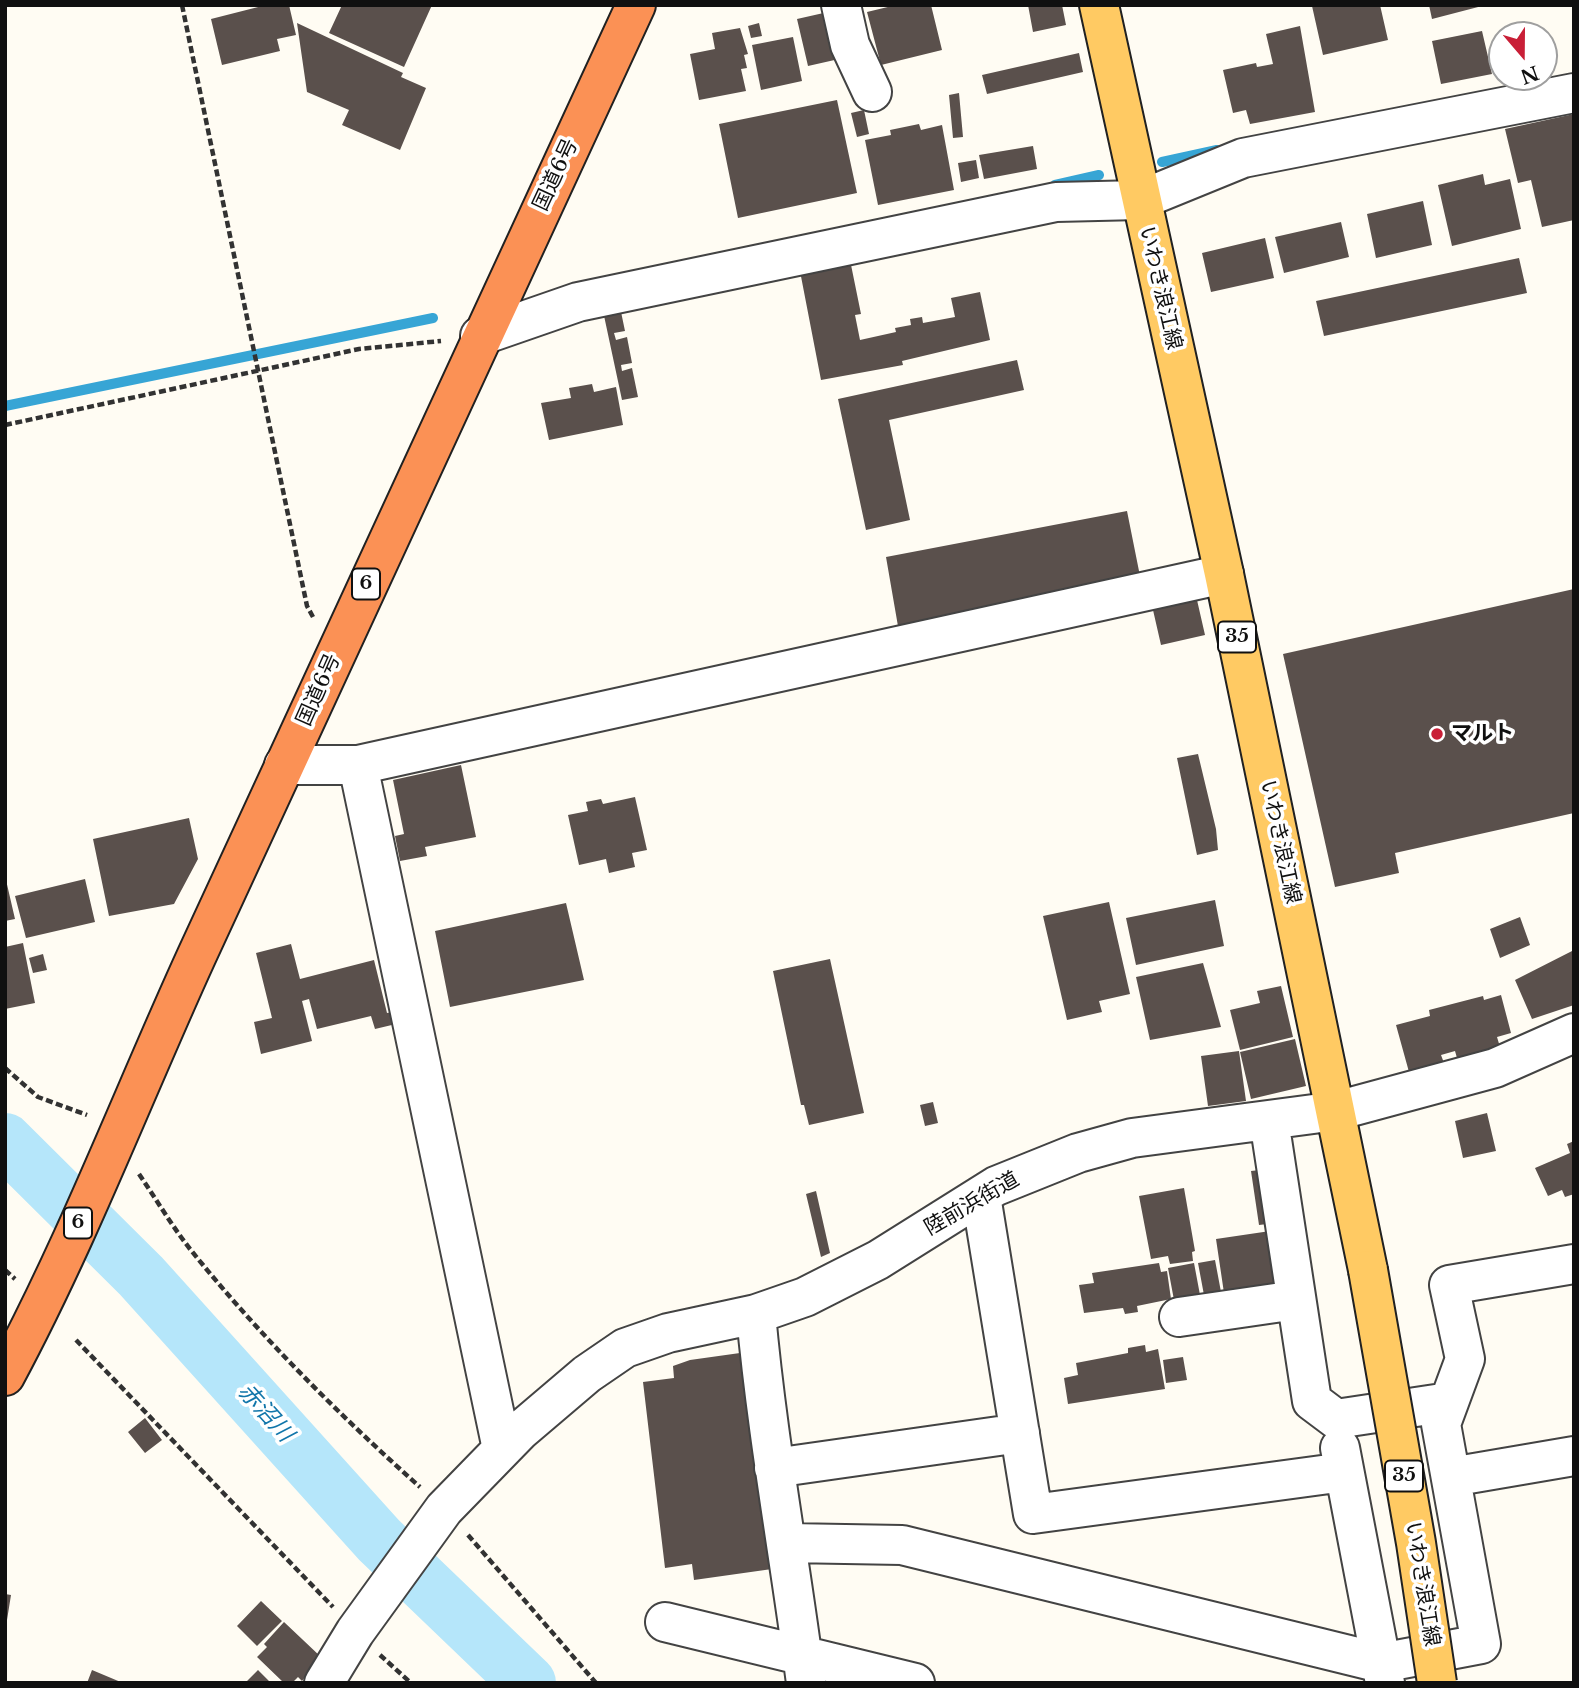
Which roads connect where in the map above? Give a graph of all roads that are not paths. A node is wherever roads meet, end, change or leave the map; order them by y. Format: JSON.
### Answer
{"nodes":[{"id":1,"x":636,"y":5,"type":"edge"},
{"id":2,"x":841,"y":5,"type":"edge"},
{"id":3,"x":1103,"y":6,"type":"edge"},
{"id":4,"x":872,"y":92,"type":"dead end"},
{"id":5,"x":1574,"y":93,"type":"edge"},
{"id":6,"x":1140,"y":200,"type":"junction"},
{"id":7,"x":480,"y":336,"type":"junction"},
{"id":8,"x":1224,"y":574,"type":"junction"},
{"id":9,"x":284,"y":765,"type":"junction"},
{"id":10,"x":358,"y":765,"type":"junction"},
{"id":11,"x":1574,"y":1033,"type":"edge"},
{"id":12,"x":1336,"y":1111,"type":"junction"},
{"id":13,"x":1269,"y":1120,"type":"junction"},
{"id":14,"x":981,"y":1196,"type":"junction"},
{"id":15,"x":1574,"y":1264,"type":"edge"},
{"id":16,"x":1296,"y":1300,"type":"junction"},
{"id":17,"x":755,"y":1314,"type":"junction"},
{"id":18,"x":1178,"y":1317,"type":"dead end"},
{"id":19,"x":5,"y":1376,"type":"edge"},
{"id":20,"x":1450,"y":1402,"type":"junction"},
{"id":21,"x":1336,"y":1419,"type":"junction"},
{"id":22,"x":1020,"y":1433,"type":"junction"},
{"id":23,"x":502,"y":1449,"type":"junction"},
{"id":24,"x":1574,"y":1456,"type":"edge"},
{"id":25,"x":774,"y":1468,"type":"junction"},
{"id":26,"x":1344,"y":1472,"type":"junction"},
{"id":27,"x":1451,"y":1477,"type":"junction"},
{"id":28,"x":788,"y":1543,"type":"junction"},
{"id":29,"x":665,"y":1622,"type":"dead end"},
{"id":30,"x":804,"y":1670,"type":"edge"},
{"id":31,"x":1383,"y":1673,"type":"edge"},
{"id":32,"x":324,"y":1683,"type":"edge"},
{"id":33,"x":915,"y":1683,"type":"edge"},
{"id":34,"x":1437,"y":1683,"type":"edge"}],
"edges":[{"from":1,"to":7,"type":"highway","name":"国道6号","number":"6"},
{"from":2,"to":4,"type":"street"},
{"from":3,"to":6,"type":"main road","name":"いわき浪江線","number":"35"},
{"from":5,"to":6,"type":"street"},
{"from":6,"to":7,"type":"street"},
{"from":6,"to":8,"type":"main road","name":"いわき浪江線","number":"35"},
{"from":7,"to":9,"type":"highway","name":"国道6号","number":"6"},
{"from":8,"to":10,"type":"street"},
{"from":8,"to":12,"type":"main road","name":"いわき浪江線","number":"35"},
{"from":9,"to":10,"type":"street"},
{"from":9,"to":19,"type":"highway","name":"国道6号","number":"6"},
{"from":10,"to":23,"type":"street"},
{"from":11,"to":12,"type":"street","name":"陸前浜街道"},
{"from":12,"to":13,"type":"street","name":"陸前浜街道"},
{"from":12,"to":34,"type":"main road","name":"いわき浪江線","number":"35","bridge":true},
{"from":13,"to":14,"type":"street","name":"陸前浜街道"},
{"from":13,"to":16,"type":"street"},
{"from":14,"to":17,"type":"street","name":"陸前浜街道"},
{"from":14,"to":22,"type":"street"},
{"from":15,"to":20,"type":"street"},
{"from":16,"to":18,"type":"street"},
{"from":16,"to":21,"type":"street"},
{"from":17,"to":23,"type":"street","name":"陸前浜街道"},
{"from":17,"to":25,"type":"street"},
{"from":20,"to":21,"type":"street"},
{"from":20,"to":27,"type":"street"},
{"from":21,"to":26,"type":"street"},
{"from":22,"to":25,"type":"street"},
{"from":22,"to":26,"type":"street"},
{"from":23,"to":32,"type":"street","name":"陸前浜街道"},
{"from":24,"to":27,"type":"street"},
{"from":25,"to":28,"type":"street"},
{"from":26,"to":31,"type":"street"},
{"from":27,"to":31,"type":"street"},
{"from":28,"to":30,"type":"street"},
{"from":28,"to":31,"type":"street"},
{"from":29,"to":30,"type":"street"},
{"from":30,"to":33,"type":"street"}]}
